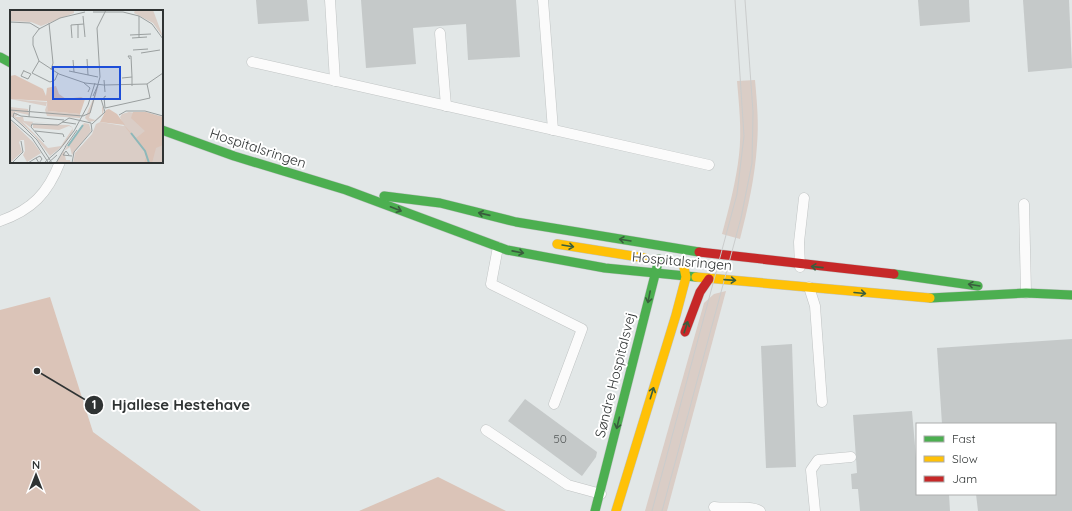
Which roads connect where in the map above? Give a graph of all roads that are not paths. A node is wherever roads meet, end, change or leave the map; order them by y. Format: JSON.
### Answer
{"nodes":[{"id":1,"x":330,"y":0,"type":"edge"},
{"id":2,"x":543,"y":0,"type":"edge"},
{"id":3,"x":440,"y":33,"type":"dead end"},
{"id":4,"x":0,"y":57,"type":"edge"},
{"id":5,"x":10,"y":62,"type":"edge"},
{"id":6,"x":252,"y":62,"type":"dead end"},
{"id":7,"x":335,"y":81,"type":"junction"},
{"id":8,"x":446,"y":106,"type":"junction"},
{"id":9,"x":163,"y":130,"type":"edge"},
{"id":10,"x":553,"y":130,"type":"junction"},
{"id":11,"x":60,"y":163,"type":"edge"},
{"id":12,"x":709,"y":165,"type":"dead end"},
{"id":13,"x":346,"y":190,"type":"junction"},
{"id":14,"x":804,"y":198,"type":"dead end"},
{"id":15,"x":1024,"y":204,"type":"dead end"},
{"id":16,"x":0,"y":221,"type":"edge"},
{"id":17,"x":433,"y":224,"type":"junction"},
{"id":18,"x":486,"y":233,"type":"dead end"},
{"id":19,"x":546,"y":243,"type":"dead end"},
{"id":20,"x":664,"y":246,"type":"junction"},
{"id":21,"x":498,"y":247,"type":"junction"},
{"id":22,"x":680,"y":249,"type":"junction"},
{"id":23,"x":659,"y":259,"type":"junction"},
{"id":24,"x":686,"y":263,"type":"junction"},
{"id":25,"x":668,"y":269,"type":"junction"},
{"id":26,"x":654,"y":272,"type":"junction"},
{"id":27,"x":800,"y":272,"type":"junction"},
{"id":28,"x":893,"y":274,"type":"junction"},
{"id":29,"x":686,"y":277,"type":"junction"},
{"id":30,"x":837,"y":277,"type":"dead end"},
{"id":31,"x":709,"y":278,"type":"junction"},
{"id":32,"x":809,"y":289,"type":"junction"},
{"id":33,"x":1026,"y":293,"type":"junction"},
{"id":34,"x":1072,"y":295,"type":"edge"},
{"id":35,"x":681,"y":342,"type":"dead end"},
{"id":36,"x":639,"y":402,"type":"dead end"},
{"id":37,"x":822,"y":402,"type":"dead end"},
{"id":38,"x":554,"y":404,"type":"dead end"},
{"id":39,"x":655,"y":416,"type":"dead end"},
{"id":40,"x":486,"y":430,"type":"dead end"},
{"id":41,"x":851,"y":457,"type":"dead end"},
{"id":42,"x":600,"y":494,"type":"junction"},
{"id":43,"x":621,"y":497,"type":"junction"},
{"id":44,"x":714,"y":507,"type":"dead end"},
{"id":45,"x":595,"y":511,"type":"edge"},
{"id":46,"x":616,"y":511,"type":"edge"},
{"id":47,"x":760,"y":511,"type":"edge"},
{"id":48,"x":815,"y":511,"type":"edge"}],
"edges":[{"from":1,"to":7,"type":"lane"},
{"from":2,"to":10,"type":"lane"},
{"from":3,"to":8,"type":"lane"},
{"from":4,"to":5,"type":"street"},
{"from":6,"to":7,"type":"lane"},
{"from":7,"to":8,"type":"lane"},
{"from":8,"to":10,"type":"lane"},
{"from":9,"to":13,"type":"street","name":"Hospitalsringen"},
{"from":10,"to":12,"type":"lane"},
{"from":11,"to":16,"type":"lane"},
{"from":13,"to":17,"type":"street","name":"Hospitalsringen","one_way":true},
{"from":20,"to":13,"type":"street","name":"Hospitalsringen","one_way":true},
{"from":14,"to":27,"type":"lane"},
{"from":15,"to":33,"type":"lane"},
{"from":17,"to":18,"type":"street"},
{"from":17,"to":21,"type":"street","name":"Hospitalsringen"},
{"from":19,"to":23,"type":"street","one_way":true},
{"from":20,"to":22,"type":"street","name":"Hospitalsringen"},
{"from":20,"to":23,"type":"street","name":"Søndre Hospitalsvej"},
{"from":20,"to":25,"type":"street"},
{"from":21,"to":26,"type":"street","name":"Hospitalsringen","one_way":true},
{"from":21,"to":38,"type":"lane"},
{"from":22,"to":24,"type":"street"},
{"from":22,"to":25,"type":"street"},
{"from":22,"to":27,"type":"street","name":"Hospitalsringen"},
{"from":23,"to":25,"type":"street"},
{"from":23,"to":26,"type":"street","name":"Søndre Hospitalsvej"},
{"from":24,"to":25,"type":"street"},
{"from":24,"to":29,"type":"street"},
{"from":25,"to":26,"type":"street","name":"Hospitalsringen"},
{"from":25,"to":29,"type":"street","name":"Hospitalsringen"},
{"from":26,"to":42,"type":"street","name":"Søndre Hospitalsvej","one_way":true},
{"from":28,"to":27,"type":"street","name":"Hospitalsringen","one_way":true},
{"from":27,"to":32,"type":"lane"},
{"from":28,"to":30,"type":"street"},
{"from":33,"to":28,"type":"street","name":"Hospitalsringen","one_way":true},
{"from":29,"to":31,"type":"street","name":"Hospitalsringen"},
{"from":43,"to":29,"type":"street","one_way":true},
{"from":31,"to":32,"type":"street","name":"Hospitalsringen","one_way":true},
{"from":35,"to":31,"type":"street","one_way":true},
{"from":32,"to":33,"type":"street","name":"Hospitalsringen","one_way":true},
{"from":32,"to":37,"type":"lane"},
{"from":33,"to":34,"type":"street","name":"Hospitalsringen"},
{"from":36,"to":43,"type":"street"},
{"from":39,"to":43,"type":"street"},
{"from":40,"to":42,"type":"lane"},
{"from":41,"to":48,"type":"lane"},
{"from":42,"to":43,"type":"lane"},
{"from":42,"to":45,"type":"street","name":"Søndre Hospitalsvej"},
{"from":43,"to":46,"type":"street"},
{"from":44,"to":47,"type":"lane"}]}
